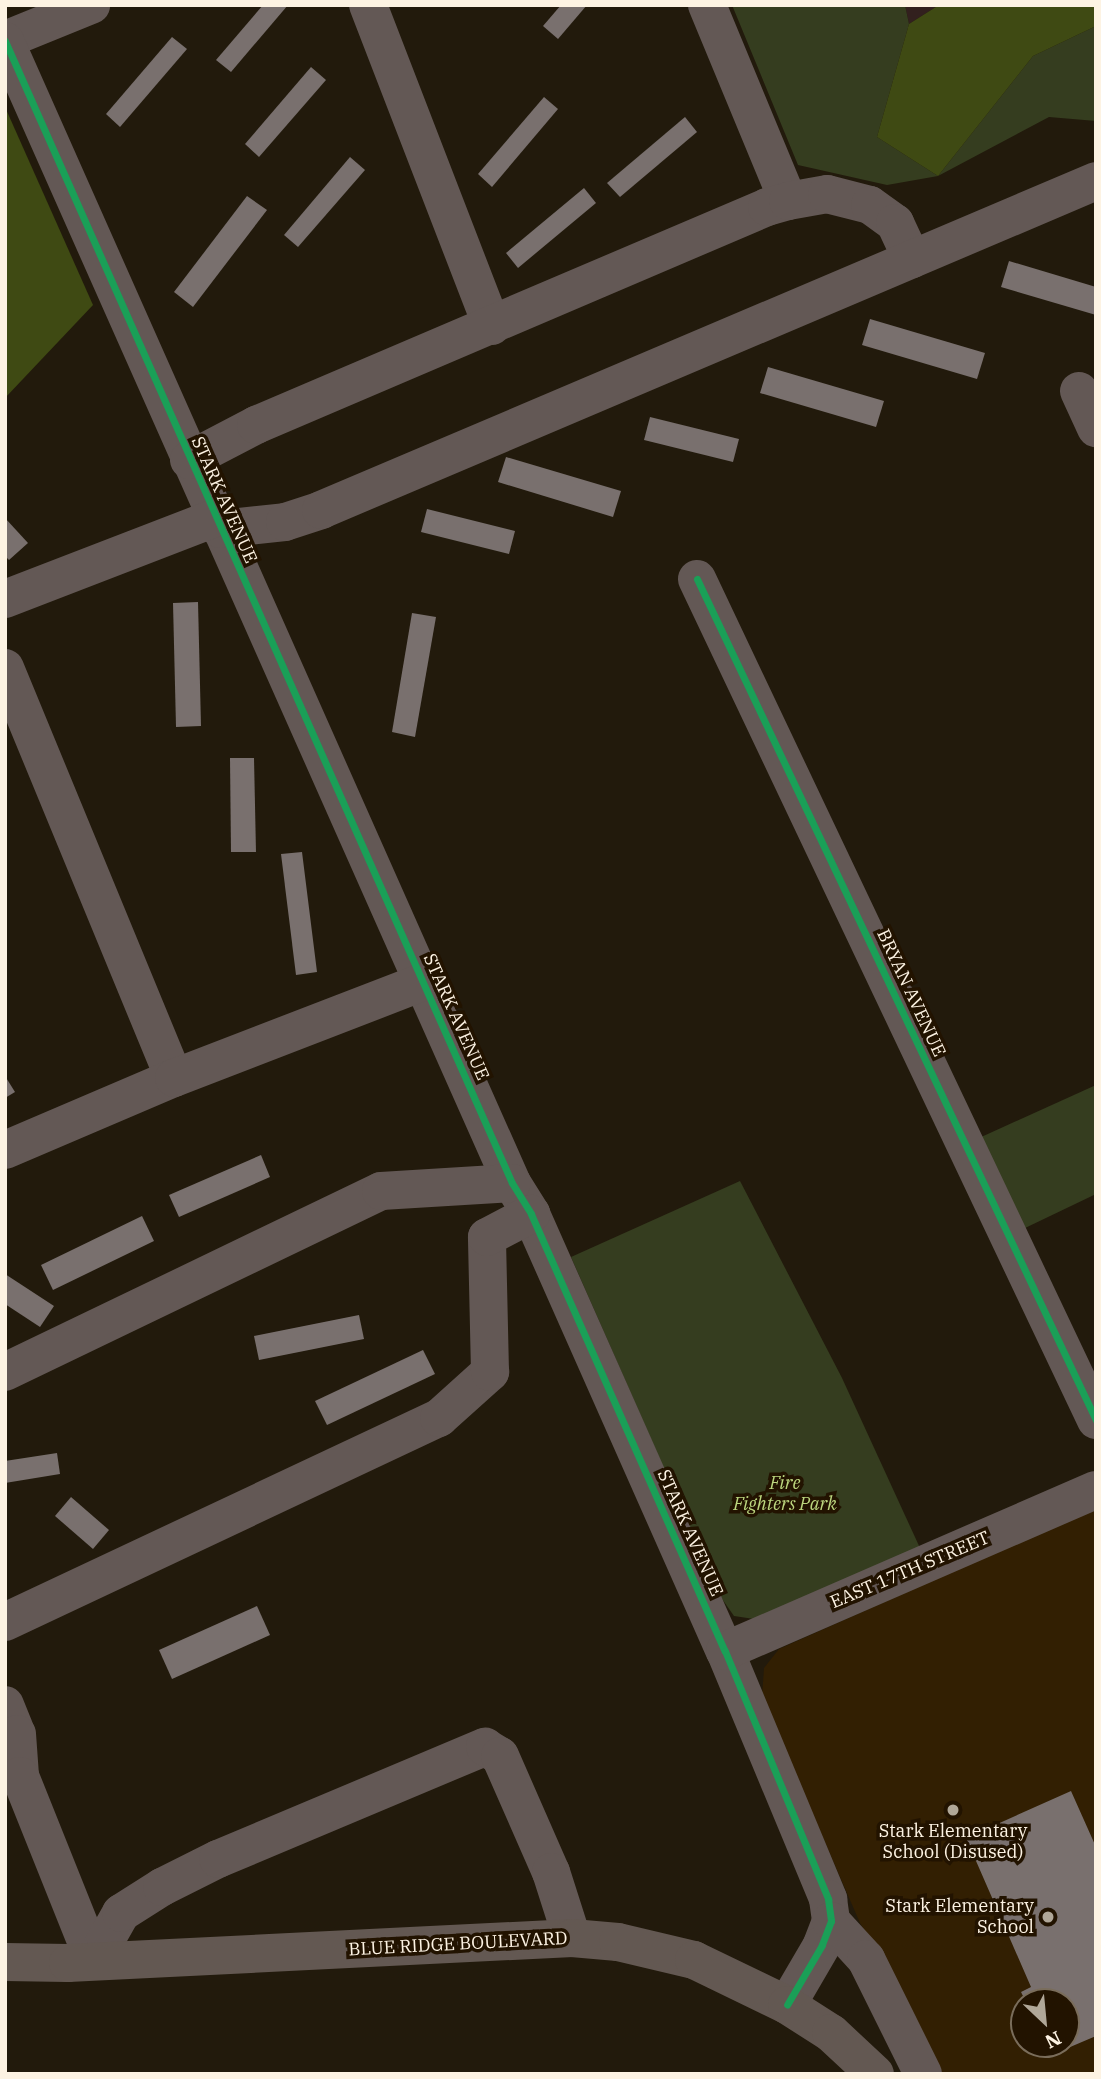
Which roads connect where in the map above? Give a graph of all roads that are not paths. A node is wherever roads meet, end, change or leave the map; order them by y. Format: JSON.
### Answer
{"nodes":[{"id":1,"x":92,"y":5,"type":"edge"},
{"id":2,"x":368,"y":5,"type":"edge"},
{"id":3,"x":706,"y":5,"type":"edge"},
{"id":4,"x":5,"y":41,"type":"edge"},
{"id":5,"x":1096,"y":181,"type":"edge"},
{"id":6,"x":788,"y":201,"type":"junction"},
{"id":7,"x":912,"y":258,"type":"junction"},
{"id":8,"x":492,"y":326,"type":"junction"},
{"id":9,"x":1079,"y":391,"type":"dead end"},
{"id":10,"x":1096,"y":428,"type":"edge"},
{"id":11,"x":189,"y":460,"type":"junction"},
{"id":12,"x":217,"y":524,"type":"junction"},
{"id":13,"x":697,"y":579,"type":"dead end"},
{"id":14,"x":5,"y":599,"type":"edge"},
{"id":15,"x":5,"y":668,"type":"edge"},
{"id":16,"x":423,"y":982,"type":"junction"},
{"id":17,"x":174,"y":1078,"type":"junction"},
{"id":18,"x":5,"y":1150,"type":"edge"},
{"id":19,"x":522,"y":1198,"type":"junction"},
{"id":20,"x":5,"y":1373,"type":"edge"},
{"id":21,"x":1096,"y":1420,"type":"edge"},
{"id":22,"x":1096,"y":1490,"type":"edge"},
{"id":23,"x":5,"y":1622,"type":"edge"},
{"id":24,"x":725,"y":1651,"type":"junction"},
{"id":25,"x":5,"y":1704,"type":"edge"},
{"id":26,"x":831,"y":1921,"type":"junction"},
{"id":27,"x":572,"y":1938,"type":"junction"},
{"id":28,"x":94,"y":1961,"type":"junction"},
{"id":29,"x":5,"y":1962,"type":"edge"},
{"id":30,"x":787,"y":2005,"type":"junction"},
{"id":31,"x":875,"y":2074,"type":"edge"},
{"id":32,"x":923,"y":2074,"type":"edge"}],
"edges":[{"from":1,"to":4,"type":"street"},
{"from":2,"to":8,"type":"street"},
{"from":3,"to":6,"type":"street"},
{"from":4,"to":11,"type":"street","name":"STARK AVENUE"},
{"from":5,"to":7,"type":"street"},
{"from":6,"to":7,"type":"street"},
{"from":6,"to":8,"type":"street"},
{"from":7,"to":12,"type":"street"},
{"from":8,"to":11,"type":"street"},
{"from":9,"to":10,"type":"street"},
{"from":11,"to":12,"type":"street","name":"STARK AVENUE"},
{"from":12,"to":14,"type":"street"},
{"from":12,"to":16,"type":"street","name":"STARK AVENUE"},
{"from":13,"to":21,"type":"street","name":"BRYAN AVENUE"},
{"from":15,"to":17,"type":"street"},
{"from":16,"to":17,"type":"street"},
{"from":16,"to":19,"type":"street","name":"STARK AVENUE"},
{"from":17,"to":18,"type":"street"},
{"from":19,"to":20,"type":"street"},
{"from":19,"to":23,"type":"street"},
{"from":19,"to":24,"type":"street","name":"STARK AVENUE"},
{"from":22,"to":24,"type":"street","name":"EAST 17TH STREET"},
{"from":24,"to":26,"type":"street","name":"STARK AVENUE"},
{"from":25,"to":28,"type":"street"},
{"from":26,"to":30,"type":"street"},
{"from":26,"to":32,"type":"street","name":"STARK AVENUE"},
{"from":27,"to":28,"type":"main road","name":"BLUE RIDGE BOULEVARD"},
{"from":27,"to":28,"type":"street"},
{"from":27,"to":30,"type":"main road","name":"BLUE RIDGE BOULEVARD"},
{"from":28,"to":29,"type":"main road","name":"BLUE RIDGE BOULEVARD"},
{"from":30,"to":31,"type":"main road","name":"BLUE RIDGE BOULEVARD"}]}
